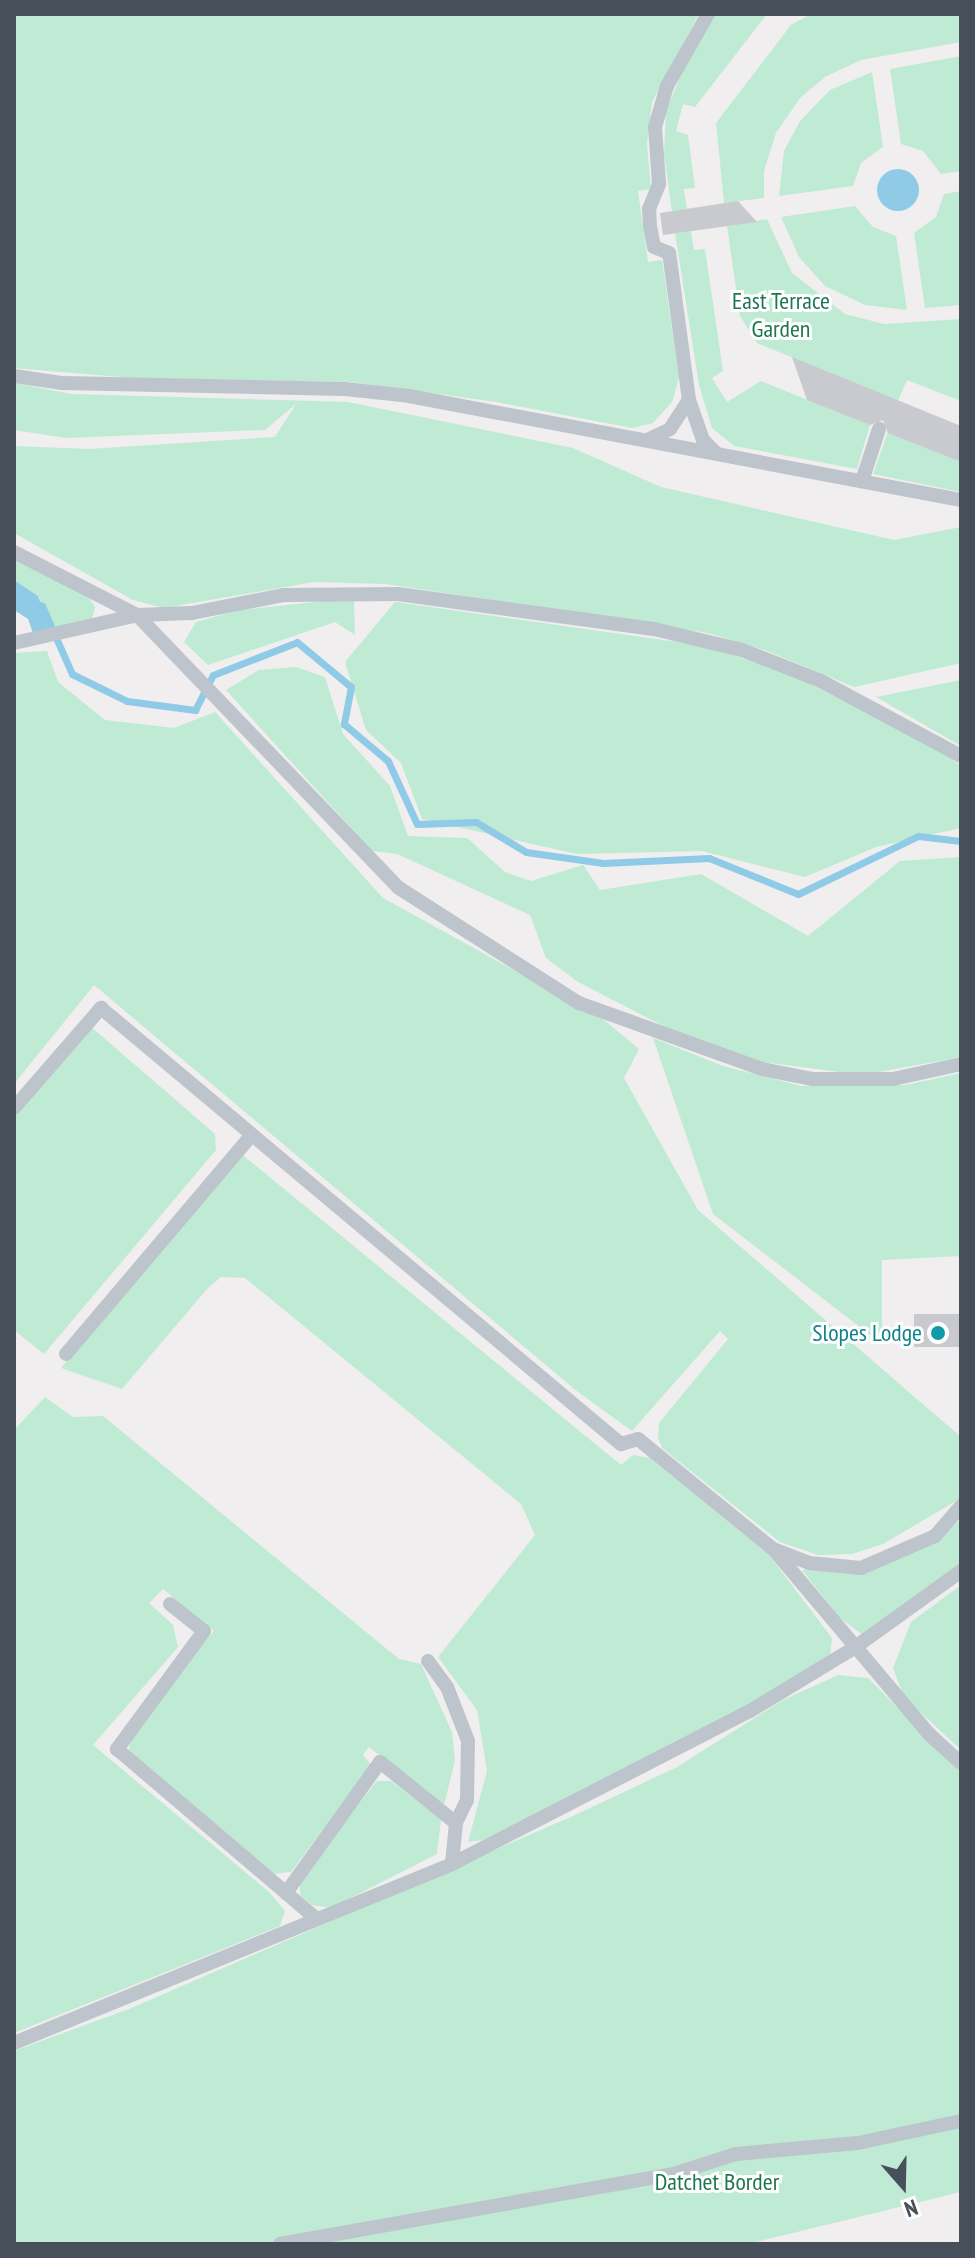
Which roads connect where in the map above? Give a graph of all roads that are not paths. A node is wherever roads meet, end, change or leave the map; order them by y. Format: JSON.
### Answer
{"nodes":[{"id":1,"x":708,"y":14,"type":"edge"},
{"id":2,"x":14,"y":376,"type":"edge"},
{"id":3,"x":689,"y":400,"type":"junction"},
{"id":4,"x":879,"y":429,"type":"dead end"},
{"id":5,"x":648,"y":439,"type":"junction"},
{"id":6,"x":715,"y":452,"type":"junction"},
{"id":7,"x":862,"y":481,"type":"junction"},
{"id":8,"x":961,"y":500,"type":"edge"},
{"id":9,"x":14,"y":552,"type":"edge"},
{"id":10,"x":137,"y":615,"type":"junction"},
{"id":11,"x":14,"y":643,"type":"edge"},
{"id":12,"x":961,"y":756,"type":"edge"},
{"id":13,"x":961,"y":1064,"type":"edge"},
{"id":14,"x":14,"y":1108,"type":"edge"},
{"id":15,"x":252,"y":1135,"type":"junction"},
{"id":16,"x":66,"y":1354,"type":"dead end"},
{"id":17,"x":961,"y":1506,"type":"edge"},
{"id":18,"x":773,"y":1549,"type":"junction"},
{"id":19,"x":961,"y":1571,"type":"edge"},
{"id":20,"x":170,"y":1604,"type":"dead end"},
{"id":21,"x":854,"y":1648,"type":"junction"},
{"id":22,"x":428,"y":1661,"type":"dead end"},
{"id":23,"x":961,"y":1763,"type":"edge"},
{"id":24,"x":456,"y":1823,"type":"junction"},
{"id":25,"x":452,"y":1864,"type":"junction"},
{"id":26,"x":286,"y":1893,"type":"junction"},
{"id":27,"x":317,"y":1919,"type":"junction"},
{"id":28,"x":14,"y":2043,"type":"edge"},
{"id":29,"x":961,"y":2121,"type":"edge"},
{"id":30,"x":280,"y":2244,"type":"edge"}],
"edges":[{"from":1,"to":3,"type":"lane"},
{"from":2,"to":5,"type":"lane"},
{"from":3,"to":5,"type":"lane"},
{"from":3,"to":6,"type":"lane"},
{"from":4,"to":7,"type":"lane"},
{"from":5,"to":6,"type":"lane"},
{"from":6,"to":7,"type":"lane"},
{"from":7,"to":8,"type":"lane"},
{"from":9,"to":10,"type":"lane"},
{"from":10,"to":11,"type":"lane"},
{"from":10,"to":12,"type":"lane"},
{"from":10,"to":13,"type":"lane"},
{"from":14,"to":15,"type":"lane"},
{"from":15,"to":16,"type":"lane"},
{"from":15,"to":18,"type":"lane"},
{"from":17,"to":18,"type":"lane"},
{"from":18,"to":21,"type":"lane"},
{"from":19,"to":21,"type":"lane"},
{"from":20,"to":26,"type":"lane"},
{"from":21,"to":23,"type":"lane"},
{"from":21,"to":25,"type":"lane"},
{"from":22,"to":24,"type":"lane"},
{"from":24,"to":25,"type":"lane"},
{"from":24,"to":26,"type":"lane"},
{"from":25,"to":27,"type":"lane"},
{"from":26,"to":27,"type":"lane"},
{"from":27,"to":28,"type":"lane"},
{"from":29,"to":30,"type":"lane"}]}
